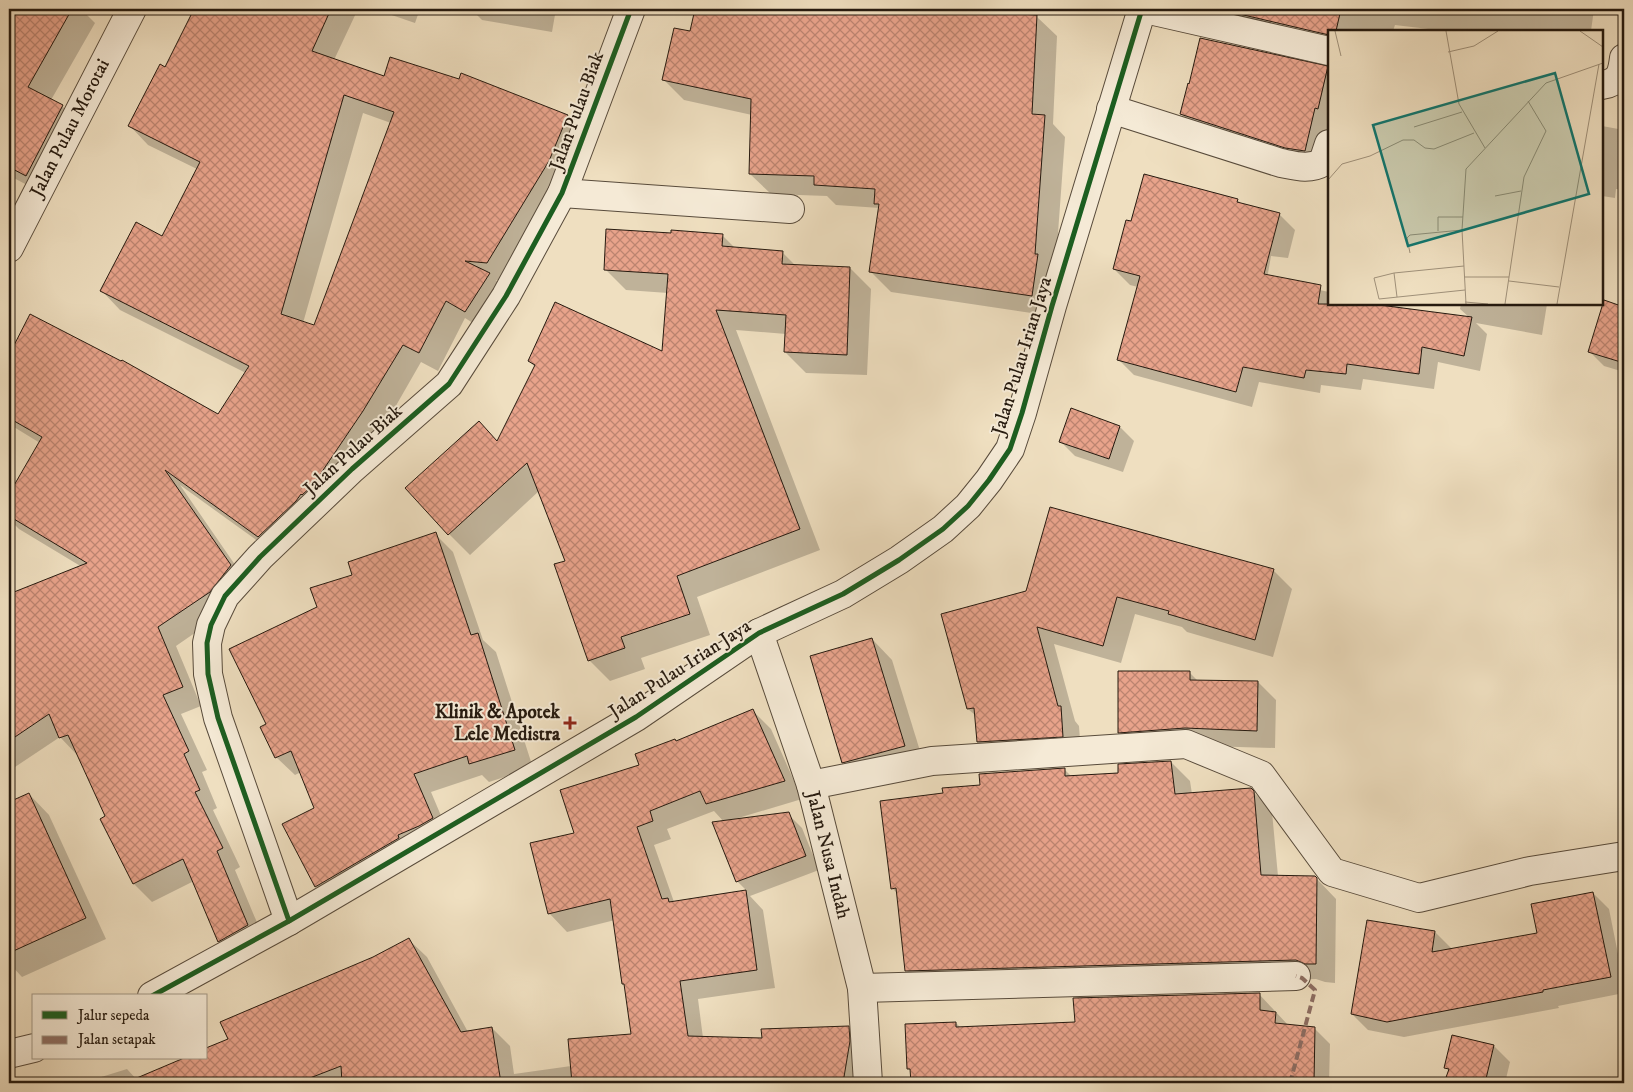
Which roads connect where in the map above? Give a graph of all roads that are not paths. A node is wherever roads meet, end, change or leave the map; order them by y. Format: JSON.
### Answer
{"nodes":[{"id":1,"x":132,"y":9,"type":"edge"},
{"id":2,"x":631,"y":9,"type":"edge"},
{"id":3,"x":1143,"y":9,"type":"edge"},
{"id":4,"x":1328,"y":51,"type":"edge"},
{"id":5,"x":1624,"y":58,"type":"edge"},
{"id":6,"x":1603,"y":85,"type":"edge"},
{"id":7,"x":1111,"y":109,"type":"junction"},
{"id":8,"x":1328,"y":148,"type":"edge"},
{"id":9,"x":562,"y":193,"type":"junction"},
{"id":10,"x":790,"y":209,"type":"dead end"},
{"id":11,"x":9,"y":248,"type":"edge"},
{"id":12,"x":759,"y":633,"type":"junction"},
{"id":13,"x":810,"y":785,"type":"junction"},
{"id":14,"x":1624,"y":856,"type":"edge"},
{"id":15,"x":289,"y":921,"type":"junction"},
{"id":16,"x":1296,"y":976,"type":"dead end"},
{"id":17,"x":862,"y":988,"type":"junction"},
{"id":18,"x":156,"y":994,"type":"edge"},
{"id":19,"x":32,"y":1048,"type":"edge"},
{"id":20,"x":9,"y":1054,"type":"edge"},
{"id":21,"x":868,"y":1083,"type":"edge"}],
"edges":[{"from":1,"to":11,"type":"street","name":"Jalan Pulau Morotai"},
{"from":2,"to":9,"type":"street","name":"Jalan Pulau Biak"},
{"from":3,"to":4,"type":"street"},
{"from":3,"to":7,"type":"street","name":"Jalan Pulau Irian Jaya"},
{"from":5,"to":6,"type":"street"},
{"from":7,"to":8,"type":"street"},
{"from":7,"to":12,"type":"street","name":"Jalan Pulau Irian Jaya"},
{"from":9,"to":10,"type":"street"},
{"from":9,"to":15,"type":"street","name":"Jalan Pulau Biak"},
{"from":12,"to":13,"type":"street","name":"Jalan Nusa Indah"},
{"from":12,"to":15,"type":"street","name":"Jalan Pulau Irian Jaya"},
{"from":13,"to":14,"type":"street"},
{"from":13,"to":17,"type":"street","name":"Jalan Nusa Indah"},
{"from":15,"to":18,"type":"street","name":"Jalan Pulau Irian Jaya"},
{"from":16,"to":17,"type":"street"},
{"from":17,"to":21,"type":"street","name":"Jalan Nusa Indah"},
{"from":19,"to":20,"type":"street"}]}
